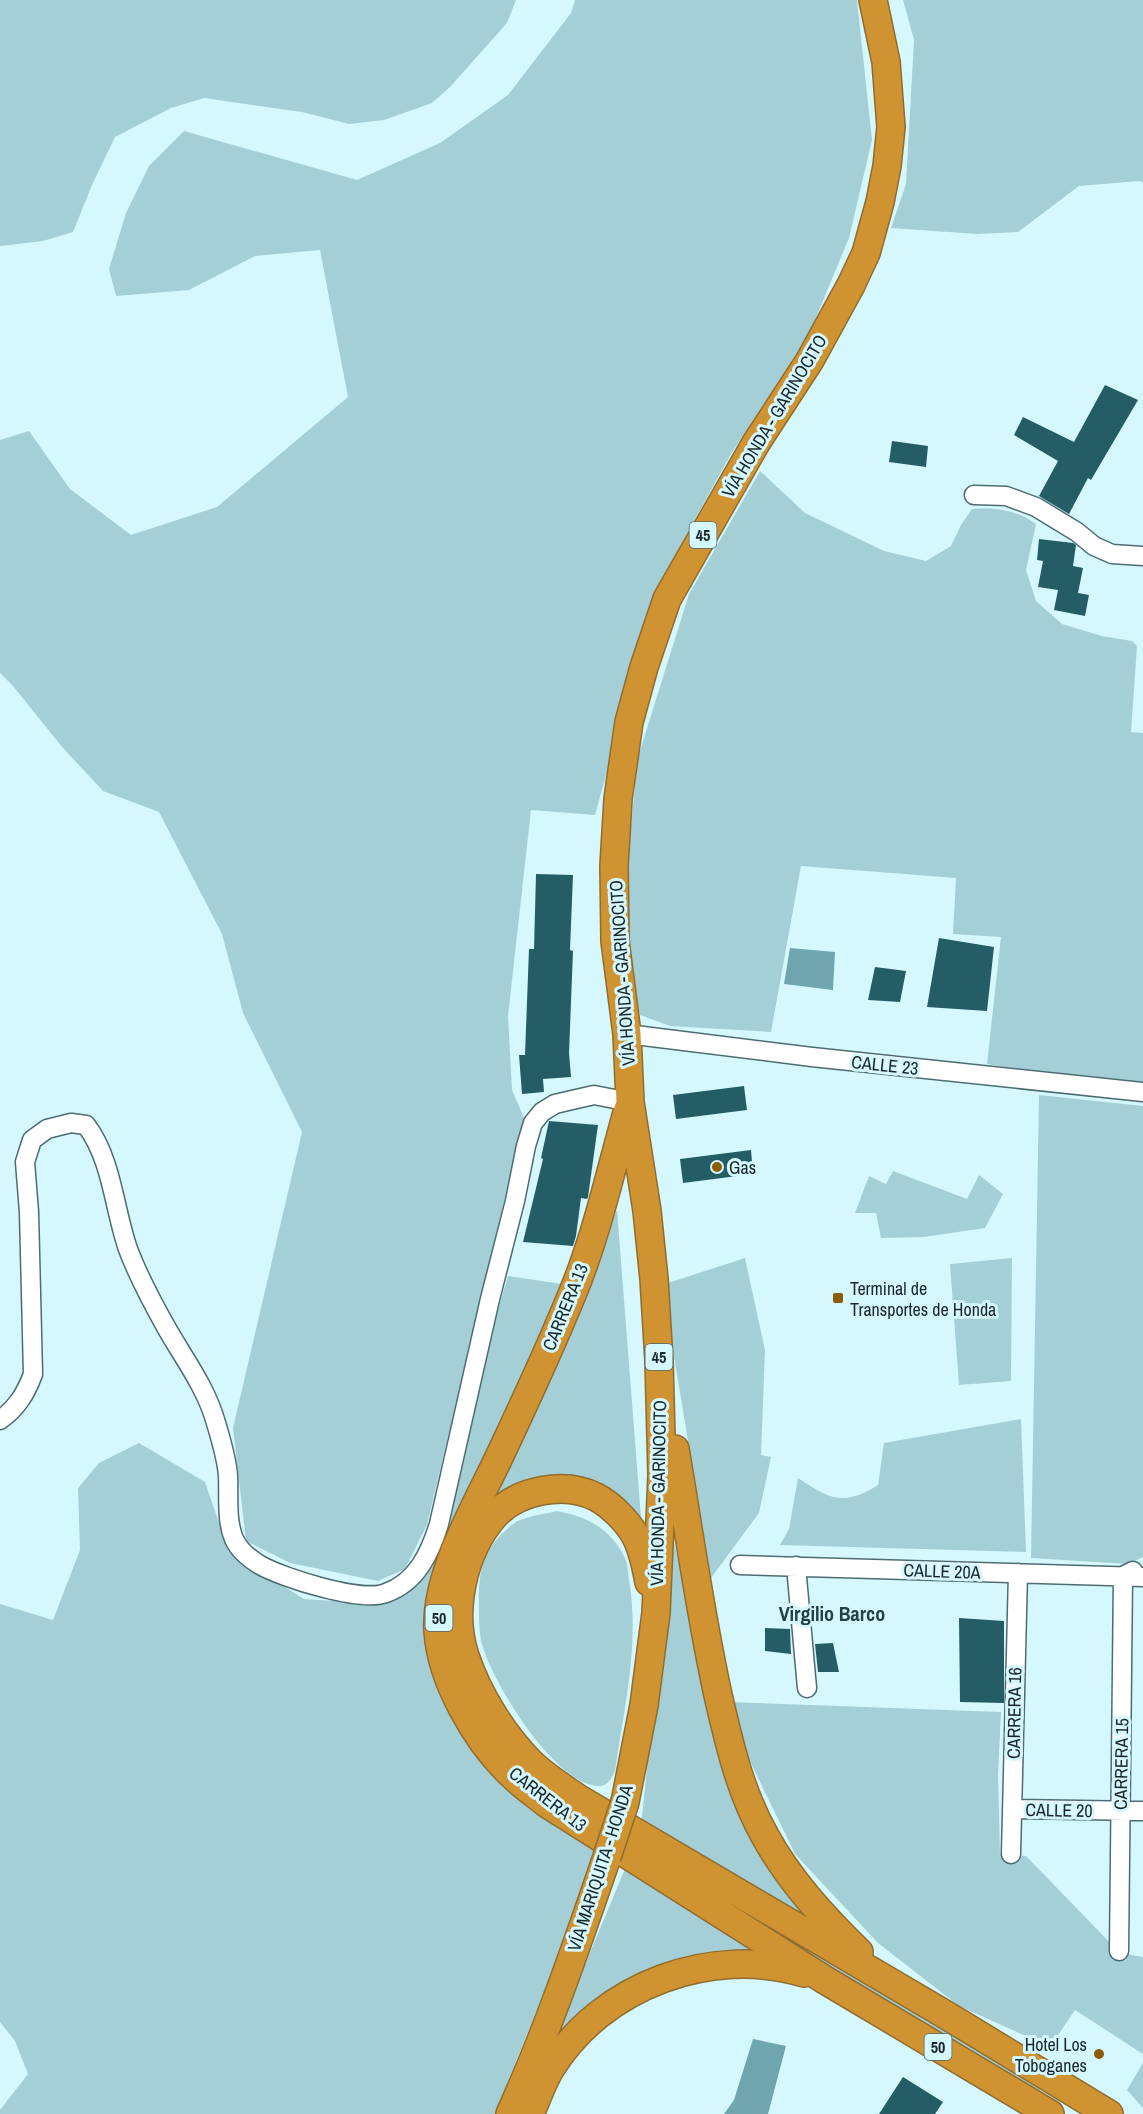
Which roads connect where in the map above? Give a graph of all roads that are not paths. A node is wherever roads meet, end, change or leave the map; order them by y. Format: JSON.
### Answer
{"nodes":[{"id":1,"x":873,"y":0,"type":"edge"},
{"id":2,"x":974,"y":495,"type":"dead end"},
{"id":3,"x":1143,"y":556,"type":"edge"},
{"id":4,"x":627,"y":1034,"type":"junction"},
{"id":5,"x":1143,"y":1092,"type":"edge"},
{"id":6,"x":630,"y":1102,"type":"junction"},
{"id":7,"x":659,"y":1361,"type":"junction"},
{"id":8,"x":0,"y":1420,"type":"edge"},
{"id":9,"x":740,"y":1565,"type":"dead end"},
{"id":10,"x":796,"y":1566,"type":"junction"},
{"id":11,"x":1143,"y":1566,"type":"edge"},
{"id":12,"x":1018,"y":1573,"type":"junction"},
{"id":13,"x":1123,"y":1576,"type":"junction"},
{"id":14,"x":1143,"y":1577,"type":"edge"},
{"id":15,"x":656,"y":1613,"type":"junction"},
{"id":16,"x":807,"y":1688,"type":"dead end"},
{"id":17,"x":1012,"y":1809,"type":"junction"},
{"id":18,"x":1120,"y":1811,"type":"junction"},
{"id":19,"x":1143,"y":1811,"type":"edge"},
{"id":20,"x":1011,"y":1854,"type":"dead end"},
{"id":21,"x":1119,"y":1952,"type":"dead end"},
{"id":22,"x":825,"y":1980,"type":"junction"},
{"id":23,"x":900,"y":1989,"type":"junction"},
{"id":24,"x":510,"y":2114,"type":"edge"},
{"id":25,"x":530,"y":2114,"type":"edge"},
{"id":26,"x":1050,"y":2114,"type":"edge"},
{"id":27,"x":1108,"y":2114,"type":"edge"}],
"edges":[{"from":1,"to":4,"type":"highway","name":"VÍA HONDA - GARINOCITO","number":"45"},
{"from":2,"to":3,"type":"street"},
{"from":4,"to":5,"type":"street","name":"CALLE 23"},
{"from":4,"to":6,"type":"highway","name":"VÍA HONDA - GARINOCITO","number":"45"},
{"from":6,"to":7,"type":"highway","name":"VÍA HONDA - GARINOCITO","number":"45"},
{"from":6,"to":8,"type":"street"},
{"from":6,"to":22,"type":"highway","name":"CARRERA 13","number":"50"},
{"from":7,"to":15,"type":"highway","name":"VÍA HONDA - GARINOCITO","number":"45"},
{"from":7,"to":23,"type":"highway"},
{"from":9,"to":10,"type":"street","name":"CALLE 20A"},
{"from":10,"to":12,"type":"street","name":"CALLE 20A"},
{"from":10,"to":16,"type":"street"},
{"from":11,"to":13,"type":"street"},
{"from":12,"to":13,"type":"street","name":"CALLE 20A"},
{"from":12,"to":17,"type":"street","name":"CARRERA 16"},
{"from":13,"to":14,"type":"street","name":"CALLE 20A"},
{"from":13,"to":18,"type":"street","name":"CARRERA 15"},
{"from":15,"to":23,"type":"highway","name":"CARRERA 13","number":"50"},
{"from":15,"to":24,"type":"highway","name":"VÍA MARIQUITA - HONDA","number":"50","bridge":true},
{"from":17,"to":18,"type":"street","name":"CALLE 20"},
{"from":17,"to":20,"type":"street","name":"CARRERA 16"},
{"from":18,"to":19,"type":"street","name":"CALLE 20"},
{"from":18,"to":21,"type":"street","name":"CARRERA 15"},
{"from":22,"to":25,"type":"highway"},
{"from":22,"to":26,"type":"highway","name":"CARRERA 13","number":"50"},
{"from":23,"to":27,"type":"highway","name":"CARRERA 13","number":"50"}]}
